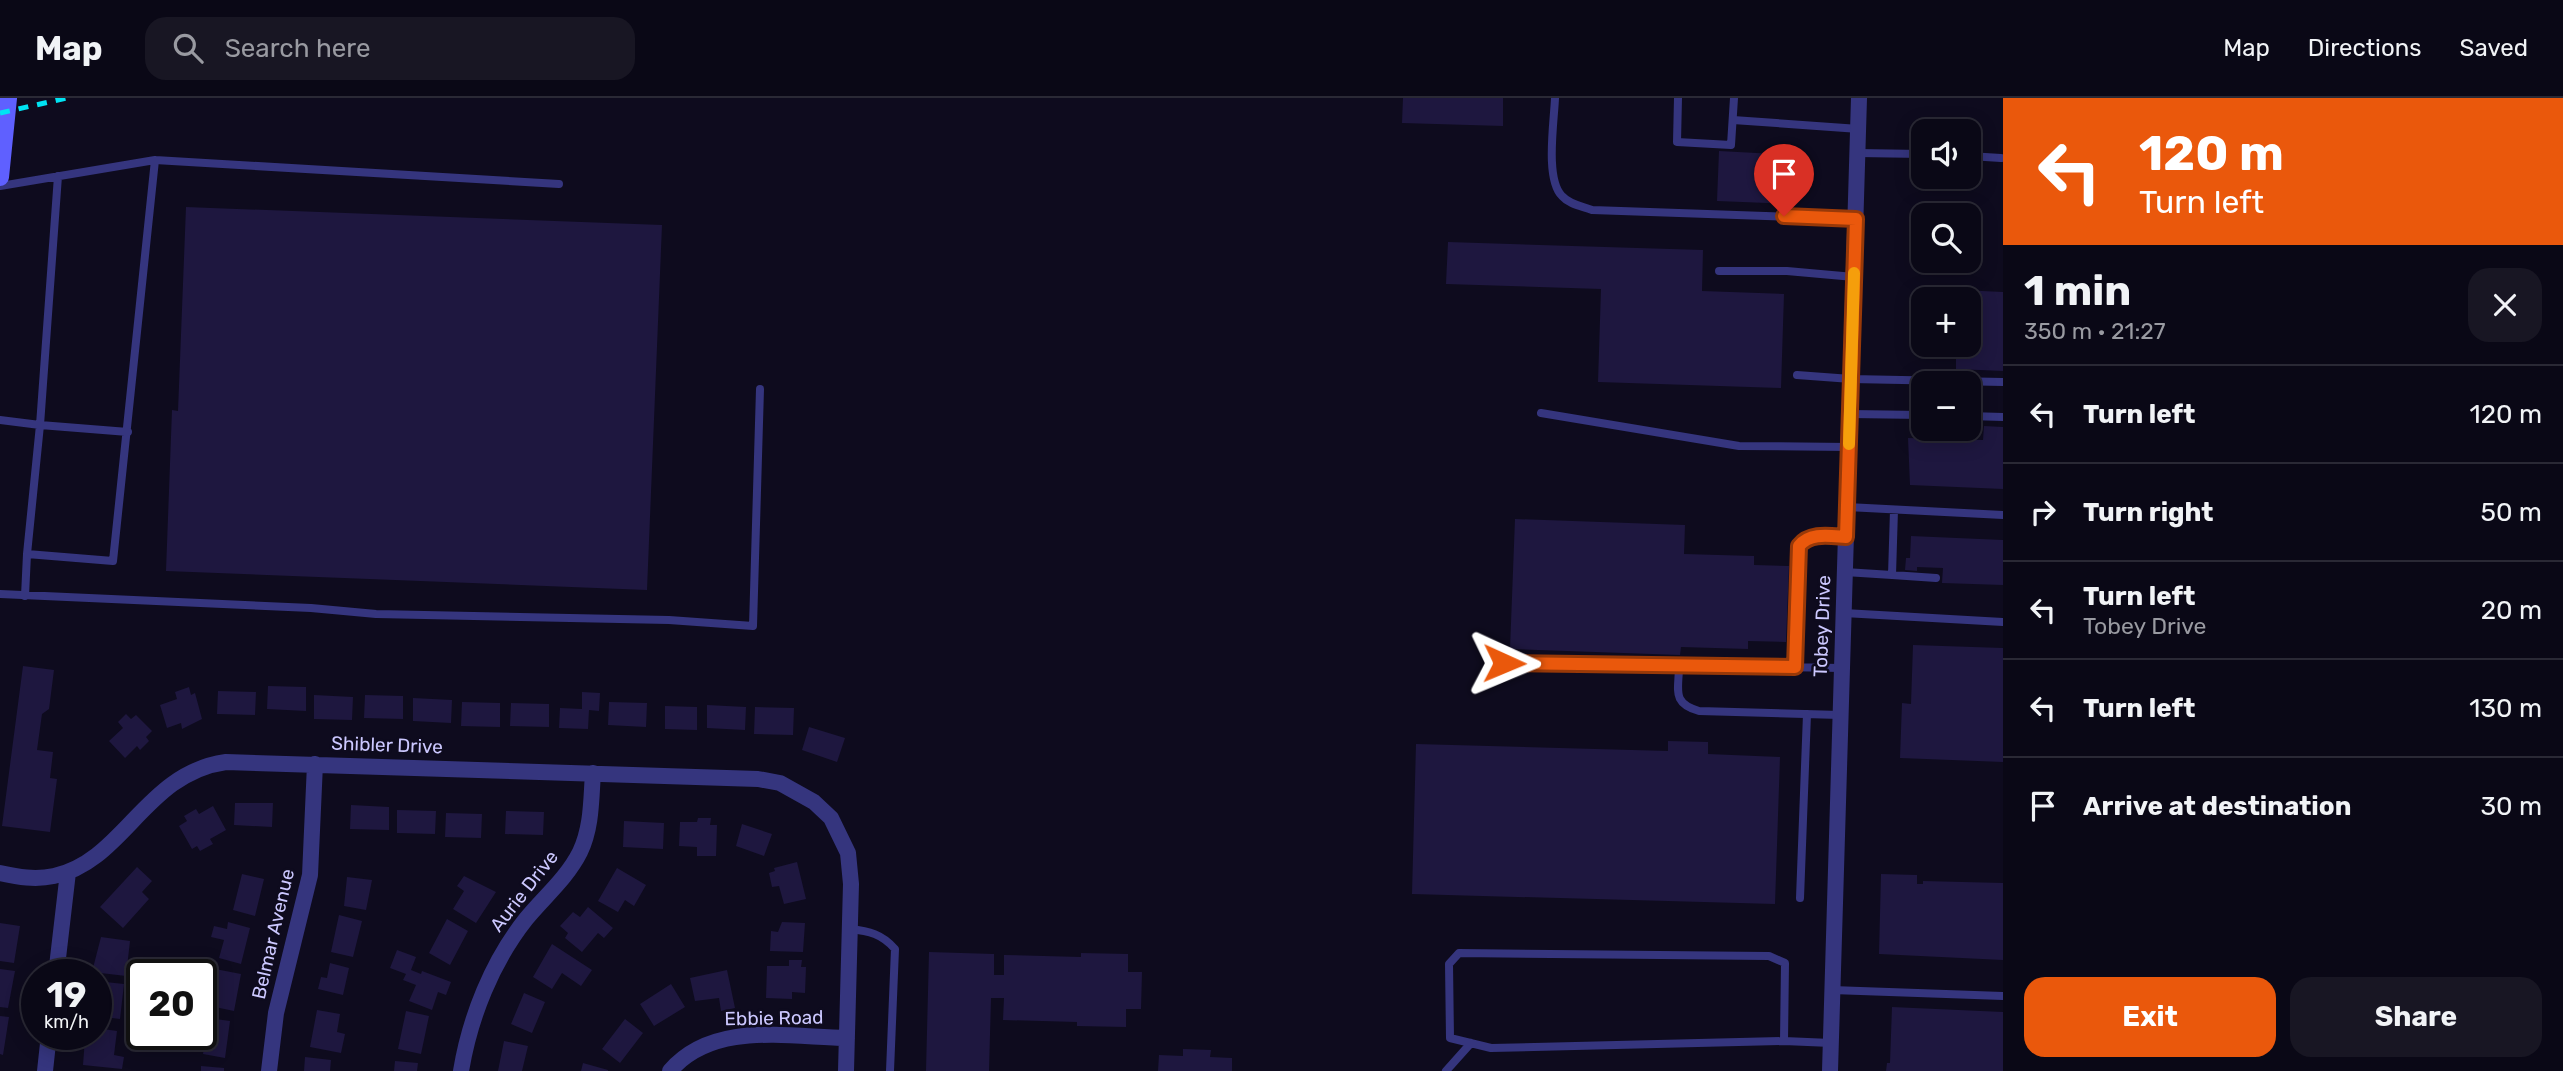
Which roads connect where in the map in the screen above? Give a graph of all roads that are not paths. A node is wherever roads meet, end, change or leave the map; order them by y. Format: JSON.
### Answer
{"nodes":[{"id":1,"x":8,"y":98,"type":"edge"},
{"id":2,"x":1555,"y":98,"type":"edge"},
{"id":3,"x":1678,"y":98,"type":"edge"},
{"id":4,"x":1734,"y":98,"type":"edge"},
{"id":5,"x":1859,"y":98,"type":"edge"},
{"id":6,"x":1733,"y":120,"type":"junction"},
{"id":7,"x":1858,"y":130,"type":"junction"},
{"id":8,"x":1858,"y":153,"type":"junction"},
{"id":9,"x":1911,"y":154,"type":"edge"},
{"id":10,"x":1981,"y":157,"type":"edge"},
{"id":11,"x":2001,"y":158,"type":"dead end"},
{"id":12,"x":155,"y":160,"type":"junction"},
{"id":13,"x":58,"y":176,"type":"junction"},
{"id":14,"x":0,"y":177,"type":"edge"},
{"id":15,"x":559,"y":184,"type":"dead end"},
{"id":16,"x":0,"y":186,"type":"edge"},
{"id":17,"x":1856,"y":219,"type":"junction"},
{"id":18,"x":1719,"y":271,"type":"dead end"},
{"id":19,"x":1854,"y":277,"type":"junction"},
{"id":20,"x":1797,"y":375,"type":"dead end"},
{"id":21,"x":1851,"y":379,"type":"junction"},
{"id":22,"x":2003,"y":382,"type":"edge"},
{"id":23,"x":760,"y":389,"type":"dead end"},
{"id":24,"x":1541,"y":414,"type":"dead end"},
{"id":25,"x":1850,"y":414,"type":"junction"},
{"id":26,"x":1911,"y":415,"type":"edge"},
{"id":27,"x":1981,"y":416,"type":"edge"},
{"id":28,"x":2003,"y":417,"type":"edge"},
{"id":29,"x":0,"y":420,"type":"edge"},
{"id":30,"x":40,"y":425,"type":"junction"},
{"id":31,"x":128,"y":432,"type":"junction"},
{"id":32,"x":1849,"y":447,"type":"junction"},
{"id":33,"x":1847,"y":508,"type":"junction"},
{"id":34,"x":1894,"y":510,"type":"junction"},
{"id":35,"x":2003,"y":514,"type":"edge"},
{"id":36,"x":1846,"y":537,"type":"junction"},
{"id":37,"x":27,"y":554,"type":"junction"},
{"id":38,"x":1845,"y":572,"type":"junction"},
{"id":39,"x":1892,"y":575,"type":"junction"},
{"id":40,"x":1936,"y":578,"type":"dead end"},
{"id":41,"x":0,"y":594,"type":"edge"},
{"id":42,"x":25,"y":596,"type":"junction"},
{"id":43,"x":1844,"y":613,"type":"junction"},
{"id":44,"x":2003,"y":622,"type":"edge"},
{"id":45,"x":1504,"y":663,"type":"dead end"},
{"id":46,"x":1679,"y":666,"type":"junction"},
{"id":47,"x":1795,"y":667,"type":"junction"},
{"id":48,"x":1842,"y":668,"type":"junction"},
{"id":49,"x":1807,"y":714,"type":"junction"},
{"id":50,"x":1840,"y":715,"type":"junction"},
{"id":51,"x":315,"y":764,"type":"junction"},
{"id":52,"x":593,"y":773,"type":"junction"},
{"id":53,"x":68,"y":872,"type":"junction"},
{"id":54,"x":0,"y":873,"type":"edge"},
{"id":55,"x":1800,"y":898,"type":"dead end"},
{"id":56,"x":850,"y":929,"type":"junction"},
{"id":57,"x":58,"y":959,"type":"edge"},
{"id":58,"x":1832,"y":990,"type":"junction"},
{"id":59,"x":2003,"y":996,"type":"edge"},
{"id":60,"x":847,"y":1038,"type":"junction"},
{"id":61,"x":1784,"y":1041,"type":"junction"},
{"id":62,"x":1471,"y":1043,"type":"junction"},
{"id":63,"x":1831,"y":1043,"type":"junction"},
{"id":64,"x":47,"y":1050,"type":"edge"},
{"id":65,"x":45,"y":1071,"type":"edge"},
{"id":66,"x":269,"y":1071,"type":"edge"},
{"id":67,"x":461,"y":1071,"type":"edge"},
{"id":68,"x":670,"y":1071,"type":"edge"},
{"id":69,"x":846,"y":1071,"type":"edge"},
{"id":70,"x":890,"y":1071,"type":"edge"},
{"id":71,"x":1446,"y":1071,"type":"edge"},
{"id":72,"x":1830,"y":1071,"type":"edge"}],
"edges":[{"from":1,"to":14,"type":"main road"},
{"from":2,"to":17,"type":"lane"},
{"from":3,"to":6,"type":"lane"},
{"from":4,"to":6,"type":"lane"},
{"from":5,"to":7,"type":"street","name":"Tobey Drive"},
{"from":6,"to":7,"type":"lane"},
{"from":7,"to":8,"type":"street","name":"Tobey Drive"},
{"from":8,"to":9,"type":"lane"},
{"from":8,"to":17,"type":"street","name":"Tobey Drive"},
{"from":10,"to":11,"type":"lane"},
{"from":12,"to":13,"type":"lane"},
{"from":12,"to":15,"type":"lane"},
{"from":12,"to":31,"type":"lane"},
{"from":13,"to":16,"type":"lane"},
{"from":13,"to":30,"type":"lane"},
{"from":17,"to":19,"type":"street","name":"Tobey Drive"},
{"from":18,"to":19,"type":"lane"},
{"from":19,"to":21,"type":"street","name":"Tobey Drive"},
{"from":20,"to":21,"type":"lane"},
{"from":21,"to":22,"type":"lane"},
{"from":21,"to":25,"type":"street","name":"Tobey Drive"},
{"from":23,"to":42,"type":"lane"},
{"from":24,"to":32,"type":"lane"},
{"from":25,"to":26,"type":"lane"},
{"from":25,"to":32,"type":"street","name":"Tobey Drive"},
{"from":27,"to":28,"type":"lane"},
{"from":29,"to":30,"type":"lane"},
{"from":30,"to":31,"type":"lane"},
{"from":30,"to":37,"type":"lane"},
{"from":31,"to":37,"type":"lane"},
{"from":32,"to":33,"type":"street","name":"Tobey Drive"},
{"from":33,"to":34,"type":"lane"},
{"from":33,"to":36,"type":"street","name":"Tobey Drive"},
{"from":34,"to":35,"type":"lane"},
{"from":34,"to":39,"type":"lane"},
{"from":36,"to":38,"type":"street","name":"Tobey Drive"},
{"from":36,"to":47,"type":"lane"},
{"from":37,"to":42,"type":"lane"},
{"from":38,"to":39,"type":"lane"},
{"from":38,"to":43,"type":"street","name":"Tobey Drive"},
{"from":39,"to":40,"type":"lane"},
{"from":41,"to":42,"type":"lane"},
{"from":43,"to":44,"type":"lane"},
{"from":43,"to":48,"type":"street","name":"Tobey Drive"},
{"from":45,"to":46,"type":"lane"},
{"from":46,"to":47,"type":"lane"},
{"from":46,"to":49,"type":"lane"},
{"from":47,"to":48,"type":"lane"},
{"from":48,"to":50,"type":"street","name":"Tobey Drive"},
{"from":49,"to":50,"type":"lane"},
{"from":49,"to":55,"type":"lane"},
{"from":50,"to":58,"type":"street","name":"Tobey Drive"},
{"from":51,"to":52,"type":"street","name":"Shibler Drive"},
{"from":51,"to":53,"type":"street","name":"Shibler Drive"},
{"from":51,"to":66,"type":"street","name":"Belmar Avenue"},
{"from":52,"to":56,"type":"street","name":"Shibler Drive"},
{"from":52,"to":67,"type":"street","name":"Aurie Drive"},
{"from":53,"to":54,"type":"street","name":"Shibler Drive"},
{"from":53,"to":57,"type":"street"},
{"from":56,"to":60,"type":"street","name":"Shibler Drive"},
{"from":56,"to":70,"type":"lane"},
{"from":58,"to":59,"type":"lane"},
{"from":58,"to":63,"type":"street","name":"Tobey Drive"},
{"from":60,"to":68,"type":"street","name":"Ebbie Road"},
{"from":60,"to":69,"type":"street","name":"Shibler Drive"},
{"from":61,"to":62,"type":"lane"},
{"from":61,"to":62,"type":"lane"},
{"from":61,"to":63,"type":"lane"},
{"from":62,"to":71,"type":"lane"},
{"from":63,"to":72,"type":"street","name":"Tobey Drive"},
{"from":64,"to":65,"type":"street"}]}
